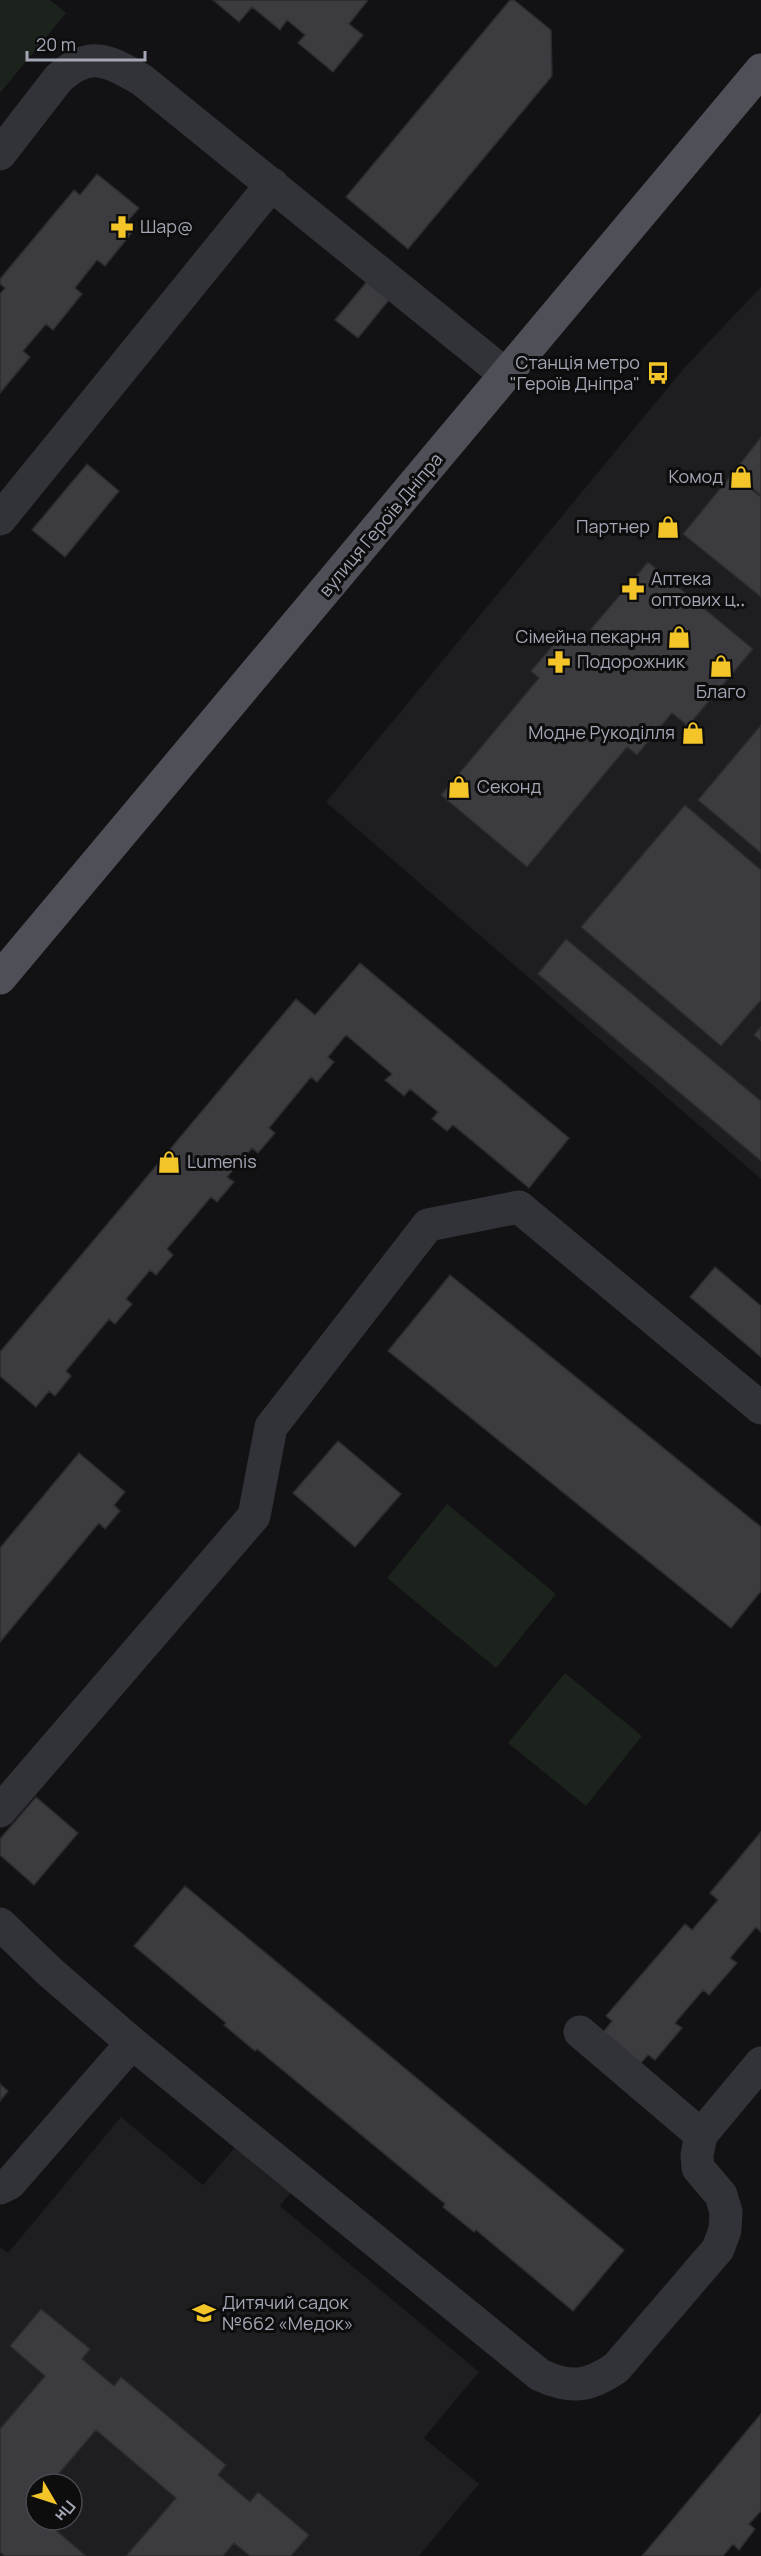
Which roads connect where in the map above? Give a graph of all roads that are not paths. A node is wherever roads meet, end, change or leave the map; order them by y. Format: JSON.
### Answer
{"nodes":[{"id":1,"x":761,"y":70,"type":"edge"},
{"id":2,"x":0,"y":154,"type":"edge"},
{"id":3,"x":272,"y":184,"type":"junction"},
{"id":4,"x":506,"y":375,"type":"junction"},
{"id":5,"x":0,"y":519,"type":"edge"},
{"id":6,"x":0,"y":978,"type":"edge"},
{"id":7,"x":761,"y":1408,"type":"edge"},
{"id":8,"x":0,"y":1811,"type":"edge"},
{"id":9,"x":0,"y":1924,"type":"edge"},
{"id":10,"x":580,"y":2032,"type":"dead end"},
{"id":11,"x":132,"y":2043,"type":"junction"},
{"id":12,"x":761,"y":2063,"type":"edge"},
{"id":13,"x":700,"y":2135,"type":"junction"},
{"id":14,"x":0,"y":2188,"type":"edge"}],
"edges":[{"from":1,"to":4,"type":"main road","name":"вулиця Героїв Дніпра"},
{"from":2,"to":3,"type":"lane"},
{"from":3,"to":4,"type":"lane"},
{"from":3,"to":5,"type":"lane"},
{"from":4,"to":6,"type":"main road","name":"вулиця Героїв Дніпра"},
{"from":7,"to":8,"type":"lane"},
{"from":9,"to":11,"type":"lane"},
{"from":10,"to":13,"type":"lane"},
{"from":11,"to":13,"type":"lane"},
{"from":11,"to":14,"type":"lane"},
{"from":12,"to":13,"type":"lane"}]}
